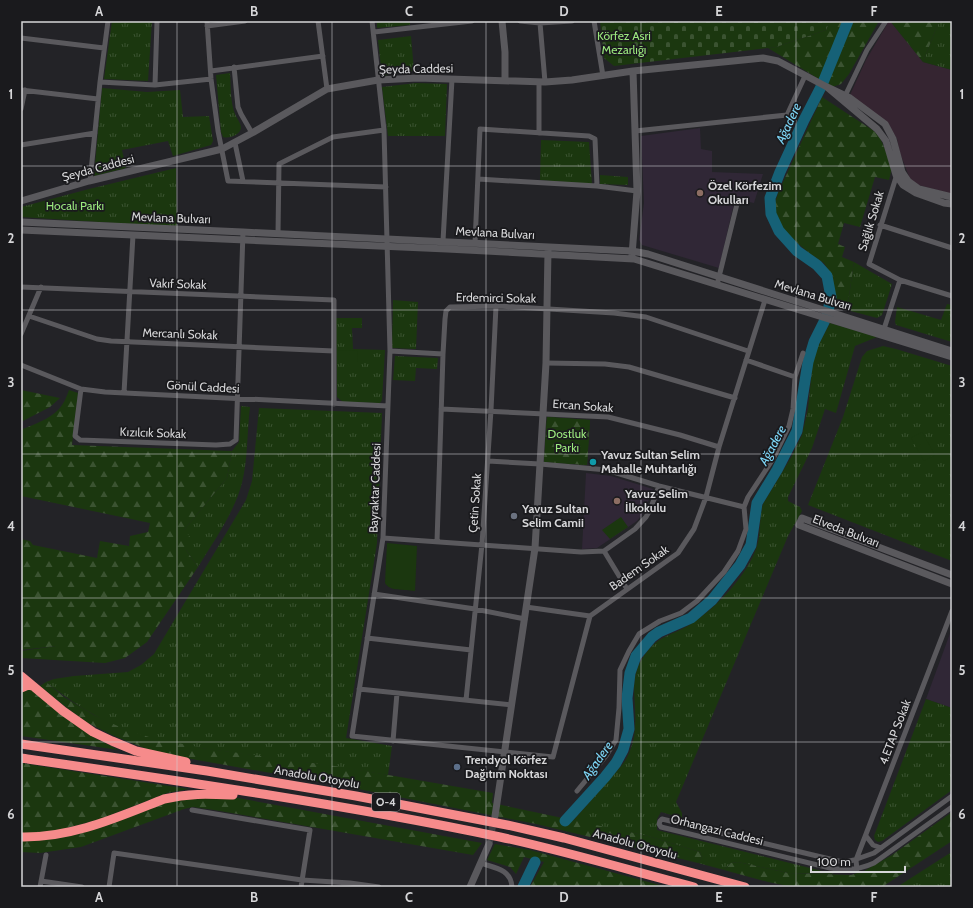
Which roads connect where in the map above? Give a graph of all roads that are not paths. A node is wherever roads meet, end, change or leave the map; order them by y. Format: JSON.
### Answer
{"nodes":[{"id":1,"x":108,"y":21,"type":"edge"},
{"id":2,"x":157,"y":21,"type":"edge"},
{"id":3,"x":244,"y":21,"type":"edge"},
{"id":4,"x":318,"y":21,"type":"edge"},
{"id":5,"x":372,"y":21,"type":"edge"},
{"id":6,"x":472,"y":21,"type":"edge"},
{"id":7,"x":502,"y":21,"type":"edge"},
{"id":8,"x":520,"y":21,"type":"edge"},
{"id":9,"x":572,"y":21,"type":"edge"},
{"id":10,"x":594,"y":21,"type":"edge"},
{"id":11,"x":886,"y":21,"type":"edge"},
{"id":12,"x":565,"y":22,"type":"edge"},
{"id":13,"x":540,"y":23,"type":"junction"},
{"id":14,"x":207,"y":24,"type":"edge"},
{"id":15,"x":374,"y":32,"type":"junction"},
{"id":16,"x":21,"y":38,"type":"edge"},
{"id":17,"x":104,"y":48,"type":"junction"},
{"id":18,"x":322,"y":56,"type":"junction"},
{"id":19,"x":234,"y":67,"type":"junction"},
{"id":20,"x":211,"y":71,"type":"junction"},
{"id":21,"x":633,"y":71,"type":"junction"},
{"id":22,"x":603,"y":76,"type":"junction"},
{"id":23,"x":806,"y":76,"type":"junction"},
{"id":24,"x":211,"y":79,"type":"junction"},
{"id":25,"x":452,"y":79,"type":"junction"},
{"id":26,"x":378,"y":80,"type":"junction"},
{"id":27,"x":505,"y":81,"type":"junction"},
{"id":28,"x":100,"y":82,"type":"junction"},
{"id":29,"x":542,"y":83,"type":"junction"},
{"id":30,"x":155,"y":85,"type":"junction"},
{"id":31,"x":827,"y":87,"type":"junction"},
{"id":32,"x":327,"y":89,"type":"junction"},
{"id":33,"x":23,"y":90,"type":"edge"},
{"id":34,"x":845,"y":96,"type":"junction"},
{"id":35,"x":98,"y":99,"type":"junction"},
{"id":36,"x":847,"y":104,"type":"junction"},
{"id":37,"x":21,"y":109,"type":"edge"},
{"id":38,"x":384,"y":130,"type":"junction"},
{"id":39,"x":635,"y":131,"type":"junction"},
{"id":40,"x":95,"y":133,"type":"junction"},
{"id":41,"x":252,"y":133,"type":"junction"},
{"id":42,"x":539,"y":133,"type":"junction"},
{"id":43,"x":235,"y":142,"type":"junction"},
{"id":44,"x":21,"y":145,"type":"edge"},
{"id":45,"x":222,"y":149,"type":"junction"},
{"id":46,"x":900,"y":164,"type":"junction"},
{"id":47,"x":896,"y":175,"type":"junction"},
{"id":48,"x":478,"y":179,"type":"junction"},
{"id":49,"x":90,"y":181,"type":"junction"},
{"id":50,"x":243,"y":182,"type":"junction"},
{"id":51,"x":278,"y":182,"type":"junction"},
{"id":52,"x":386,"y":186,"type":"junction"},
{"id":53,"x":597,"y":186,"type":"junction"},
{"id":54,"x":637,"y":191,"type":"junction"},
{"id":55,"x":952,"y":197,"type":"edge"},
{"id":56,"x":21,"y":201,"type":"edge"},
{"id":57,"x":737,"y":204,"type":"dead end"},
{"id":58,"x":952,"y":204,"type":"edge"},
{"id":59,"x":21,"y":222,"type":"edge"},
{"id":60,"x":880,"y":226,"type":"junction"},
{"id":61,"x":21,"y":230,"type":"edge"},
{"id":62,"x":243,"y":232,"type":"junction"},
{"id":63,"x":278,"y":234,"type":"junction"},
{"id":64,"x":133,"y":235,"type":"junction"},
{"id":65,"x":387,"y":238,"type":"junction"},
{"id":66,"x":243,"y":240,"type":"junction"},
{"id":67,"x":443,"y":241,"type":"junction"},
{"id":68,"x":475,"y":243,"type":"junction"},
{"id":69,"x":388,"y":246,"type":"junction"},
{"id":70,"x":952,"y":248,"type":"edge"},
{"id":71,"x":548,"y":251,"type":"junction"},
{"id":72,"x":632,"y":251,"type":"junction"},
{"id":73,"x":632,"y":259,"type":"junction"},
{"id":74,"x":900,"y":280,"type":"junction"},
{"id":75,"x":718,"y":281,"type":"junction"},
{"id":76,"x":21,"y":287,"type":"edge"},
{"id":77,"x":41,"y":287,"type":"junction"},
{"id":78,"x":130,"y":292,"type":"junction"},
{"id":79,"x":241,"y":296,"type":"junction"},
{"id":80,"x":952,"y":296,"type":"edge"},
{"id":81,"x":765,"y":300,"type":"junction"},
{"id":82,"x":496,"y":306,"type":"junction"},
{"id":83,"x":547,"y":309,"type":"junction"},
{"id":84,"x":813,"y":311,"type":"junction"},
{"id":85,"x":29,"y":316,"type":"junction"},
{"id":86,"x":882,"y":332,"type":"junction"},
{"id":87,"x":21,"y":334,"type":"edge"},
{"id":88,"x":127,"y":342,"type":"junction"},
{"id":89,"x":239,"y":347,"type":"junction"},
{"id":90,"x":334,"y":351,"type":"junction"},
{"id":91,"x":390,"y":351,"type":"junction"},
{"id":92,"x":748,"y":351,"type":"junction"},
{"id":93,"x":952,"y":351,"type":"edge"},
{"id":94,"x":443,"y":354,"type":"junction"},
{"id":95,"x":803,"y":354,"type":"dead end"},
{"id":96,"x":952,"y":357,"type":"edge"},
{"id":97,"x":746,"y":360,"type":"junction"},
{"id":98,"x":546,"y":363,"type":"junction"},
{"id":99,"x":21,"y":365,"type":"edge"},
{"id":100,"x":795,"y":377,"type":"junction"},
{"id":101,"x":81,"y":388,"type":"junction"},
{"id":102,"x":124,"y":393,"type":"junction"},
{"id":103,"x":735,"y":398,"type":"junction"},
{"id":104,"x":238,"y":399,"type":"junction"},
{"id":105,"x":334,"y":404,"type":"junction"},
{"id":106,"x":388,"y":406,"type":"junction"},
{"id":107,"x":441,"y":409,"type":"junction"},
{"id":108,"x":491,"y":410,"type":"junction"},
{"id":109,"x":544,"y":413,"type":"junction"},
{"id":110,"x":719,"y":448,"type":"junction"},
{"id":111,"x":488,"y":461,"type":"junction"},
{"id":112,"x":540,"y":464,"type":"junction"},
{"id":113,"x":659,"y":486,"type":"junction"},
{"id":114,"x":706,"y":497,"type":"junction"},
{"id":115,"x":744,"y":507,"type":"junction"},
{"id":116,"x":383,"y":538,"type":"junction"},
{"id":117,"x":437,"y":542,"type":"junction"},
{"id":118,"x":482,"y":544,"type":"junction"},
{"id":119,"x":535,"y":548,"type":"junction"},
{"id":120,"x":604,"y":551,"type":"junction"},
{"id":121,"x":952,"y":575,"type":"edge"},
{"id":122,"x":952,"y":584,"type":"edge"},
{"id":123,"x":627,"y":589,"type":"junction"},
{"id":124,"x":374,"y":594,"type":"junction"},
{"id":125,"x":526,"y":607,"type":"junction"},
{"id":126,"x":475,"y":609,"type":"junction"},
{"id":127,"x":952,"y":611,"type":"edge"},
{"id":128,"x":590,"y":616,"type":"junction"},
{"id":129,"x":524,"y":619,"type":"junction"},
{"id":130,"x":367,"y":638,"type":"junction"},
{"id":131,"x":471,"y":650,"type":"junction"},
{"id":132,"x":21,"y":676,"type":"edge"},
{"id":133,"x":33,"y":686,"type":"junction"},
{"id":134,"x":21,"y":688,"type":"edge"},
{"id":135,"x":359,"y":690,"type":"junction"},
{"id":136,"x":397,"y":693,"type":"junction"},
{"id":137,"x":466,"y":700,"type":"junction"},
{"id":138,"x":512,"y":705,"type":"junction"},
{"id":139,"x":393,"y":741,"type":"junction"},
{"id":140,"x":21,"y":744,"type":"edge"},
{"id":141,"x":505,"y":753,"type":"junction"},
{"id":142,"x":21,"y":758,"type":"edge"},
{"id":143,"x":577,"y":791,"type":"dead end"},
{"id":144,"x":356,"y":796,"type":"junction"},
{"id":145,"x":952,"y":796,"type":"edge"},
{"id":146,"x":284,"y":798,"type":"junction"},
{"id":147,"x":952,"y":807,"type":"edge"},
{"id":148,"x":192,"y":810,"type":"dead end"},
{"id":149,"x":495,"y":816,"type":"tunnel mouth"},
{"id":150,"x":866,"y":836,"type":"junction"},
{"id":151,"x":21,"y":837,"type":"edge"},
{"id":152,"x":489,"y":844,"type":"tunnel mouth"},
{"id":153,"x":881,"y":848,"type":"junction"},
{"id":154,"x":46,"y":855,"type":"dead end"},
{"id":155,"x":856,"y":860,"type":"junction"},
{"id":156,"x":480,"y":863,"type":"junction"},
{"id":157,"x":857,"y":870,"type":"junction"},
{"id":158,"x":302,"y":880,"type":"junction"},
{"id":159,"x":42,"y":881,"type":"junction"},
{"id":160,"x":349,"y":885,"type":"edge"},
{"id":161,"x":40,"y":887,"type":"edge"},
{"id":162,"x":82,"y":887,"type":"edge"},
{"id":163,"x":109,"y":887,"type":"edge"},
{"id":164,"x":301,"y":887,"type":"edge"},
{"id":165,"x":379,"y":887,"type":"edge"},
{"id":166,"x":470,"y":887,"type":"edge"},
{"id":167,"x":512,"y":887,"type":"edge"},
{"id":168,"x":694,"y":887,"type":"edge"},
{"id":169,"x":745,"y":887,"type":"edge"}],
"edges":[{"from":1,"to":17,"type":"street"},
{"from":2,"to":30,"type":"street"},
{"from":3,"to":14,"type":"street"},
{"from":4,"to":18,"type":"street"},
{"from":5,"to":15,"type":"street","name":"Bayraktar Caddesi"},
{"from":6,"to":15,"type":"street"},
{"from":7,"to":27,"type":"street"},
{"from":8,"to":13,"type":"street"},
{"from":9,"to":12,"type":"street"},
{"from":10,"to":22,"type":"street"},
{"from":11,"to":34,"type":"street"},
{"from":12,"to":13,"type":"street"},
{"from":13,"to":29,"type":"street"},
{"from":14,"to":20,"type":"street"},
{"from":15,"to":26,"type":"street","name":"Bayraktar Caddesi"},
{"from":16,"to":17,"type":"street"},
{"from":17,"to":28,"type":"street"},
{"from":18,"to":19,"type":"street"},
{"from":18,"to":32,"type":"street"},
{"from":19,"to":20,"type":"street"},
{"from":19,"to":41,"type":"street"},
{"from":20,"to":24,"type":"street"},
{"from":21,"to":22,"type":"street","name":"Şeyda Caddesi"},
{"from":21,"to":23,"type":"street","name":"Şeyda Caddesi"},
{"from":21,"to":39,"type":"street"},
{"from":22,"to":29,"type":"street","name":"Şeyda Caddesi"},
{"from":23,"to":31,"type":"street","name":"Şeyda Caddesi"},
{"from":23,"to":39,"type":"street"},
{"from":24,"to":30,"type":"street"},
{"from":24,"to":45,"type":"street"},
{"from":25,"to":26,"type":"street","name":"Şeyda Caddesi"},
{"from":25,"to":27,"type":"street","name":"Şeyda Caddesi"},
{"from":25,"to":67,"type":"street"},
{"from":26,"to":32,"type":"street","name":"Şeyda Caddesi"},
{"from":26,"to":38,"type":"street","name":"Bayraktar Caddesi"},
{"from":27,"to":29,"type":"street","name":"Şeyda Caddesi"},
{"from":28,"to":30,"type":"street"},
{"from":28,"to":35,"type":"street"},
{"from":29,"to":42,"type":"street"},
{"from":31,"to":34,"type":"street","name":"Şeyda Caddesi"},
{"from":31,"to":36,"type":"street","name":"Şeyda Caddesi"},
{"from":32,"to":41,"type":"street","name":"Şeyda Caddesi"},
{"from":33,"to":35,"type":"street"},
{"from":33,"to":37,"type":"street"},
{"from":34,"to":36,"type":"street"},
{"from":34,"to":46,"type":"street","name":"Şeyda Caddesi"},
{"from":35,"to":40,"type":"street"},
{"from":36,"to":47,"type":"street","name":"Şeyda Caddesi"},
{"from":38,"to":51,"type":"street"},
{"from":38,"to":52,"type":"street","name":"Bayraktar Caddesi"},
{"from":39,"to":54,"type":"street"},
{"from":40,"to":44,"type":"street"},
{"from":40,"to":49,"type":"street"},
{"from":41,"to":43,"type":"street","name":"Şeyda Caddesi"},
{"from":42,"to":48,"type":"street"},
{"from":42,"to":53,"type":"street"},
{"from":43,"to":45,"type":"street","name":"Şeyda Caddesi"},
{"from":43,"to":50,"type":"street"},
{"from":45,"to":49,"type":"street","name":"Şeyda Caddesi"},
{"from":45,"to":50,"type":"street"},
{"from":46,"to":47,"type":"street","name":"Sağlık Sokak"},
{"from":46,"to":55,"type":"street","name":"Şeyda Caddesi"},
{"from":47,"to":58,"type":"street","name":"Şeyda Caddesi"},
{"from":47,"to":60,"type":"street","name":"Sağlık Sokak"},
{"from":48,"to":53,"type":"street"},
{"from":48,"to":68,"type":"street"},
{"from":49,"to":56,"type":"street","name":"Şeyda Caddesi"},
{"from":50,"to":51,"type":"street"},
{"from":51,"to":52,"type":"street"},
{"from":51,"to":63,"type":"street"},
{"from":52,"to":65,"type":"street","name":"Bayraktar Caddesi"},
{"from":53,"to":54,"type":"street"},
{"from":54,"to":72,"type":"street"},
{"from":57,"to":75,"type":"street"},
{"from":59,"to":62,"type":"street","name":"Mevlana Bulvarı"},
{"from":60,"to":70,"type":"street"},
{"from":60,"to":74,"type":"street","name":"Sağlık Sokak"},
{"from":61,"to":64,"type":"street","name":"Mevlana Bulvarı"},
{"from":62,"to":63,"type":"street","name":"Mevlana Bulvarı"},
{"from":62,"to":66,"type":"street"},
{"from":63,"to":65,"type":"street","name":"Mevlana Bulvarı"},
{"from":64,"to":66,"type":"street","name":"Mevlana Bulvarı"},
{"from":64,"to":78,"type":"street"},
{"from":65,"to":67,"type":"street","name":"Mevlana Bulvarı"},
{"from":65,"to":69,"type":"street","name":"Bayraktar Caddesi"},
{"from":66,"to":69,"type":"street","name":"Mevlana Bulvarı"},
{"from":66,"to":79,"type":"street"},
{"from":67,"to":68,"type":"street","name":"Mevlana Bulvarı"},
{"from":68,"to":71,"type":"street","name":"Mevlana Bulvarı"},
{"from":69,"to":71,"type":"street","name":"Mevlana Bulvarı"},
{"from":69,"to":91,"type":"street","name":"Bayraktar Caddesi"},
{"from":71,"to":72,"type":"street","name":"Mevlana Bulvarı"},
{"from":71,"to":73,"type":"street","name":"Mevlana Bulvarı"},
{"from":71,"to":83,"type":"street"},
{"from":72,"to":73,"type":"street"},
{"from":72,"to":75,"type":"street","name":"Mevlana Bulvarı"},
{"from":73,"to":75,"type":"street","name":"Mevlana Bulvarı"},
{"from":74,"to":80,"type":"street"},
{"from":74,"to":86,"type":"street"},
{"from":75,"to":81,"type":"street","name":"Mevlana Bulvarı"},
{"from":75,"to":84,"type":"street","name":"Mevlana Bulvarı"},
{"from":76,"to":77,"type":"street","name":"Vakıf Sokak"},
{"from":77,"to":78,"type":"street","name":"Vakıf Sokak"},
{"from":77,"to":85,"type":"street"},
{"from":78,"to":79,"type":"street","name":"Vakıf Sokak"},
{"from":78,"to":88,"type":"street"},
{"from":79,"to":89,"type":"street"},
{"from":79,"to":90,"type":"street","name":"Vakıf Sokak"},
{"from":81,"to":84,"type":"street","name":"Mevlana Bulvarı"},
{"from":81,"to":92,"type":"street","name":"Badem Sokak"},
{"from":82,"to":83,"type":"street","name":"Erdemirci Sokak"},
{"from":82,"to":94,"type":"street","name":"Erdemirci Sokak"},
{"from":82,"to":108,"type":"street","name":"Çetin Sokak"},
{"from":83,"to":92,"type":"street","name":"Erdemirci Sokak"},
{"from":83,"to":98,"type":"street"},
{"from":84,"to":86,"type":"street","name":"Mevlana Bulvarı"},
{"from":85,"to":87,"type":"street"},
{"from":85,"to":88,"type":"street","name":"Mercanlı Sokak"},
{"from":86,"to":93,"type":"street","name":"Mevlana Bulvarı"},
{"from":86,"to":96,"type":"street","name":"Mevlana Bulvarı"},
{"from":88,"to":89,"type":"street","name":"Mercanlı Sokak"},
{"from":88,"to":102,"type":"street"},
{"from":89,"to":90,"type":"street","name":"Mercanlı Sokak"},
{"from":89,"to":104,"type":"street"},
{"from":90,"to":105,"type":"street"},
{"from":91,"to":94,"type":"street"},
{"from":91,"to":106,"type":"street","name":"Bayraktar Caddesi"},
{"from":92,"to":97,"type":"street","name":"Badem Sokak"},
{"from":94,"to":107,"type":"street","name":"Erdemirci Sokak"},
{"from":95,"to":100,"type":"street"},
{"from":97,"to":100,"type":"street"},
{"from":97,"to":103,"type":"street","name":"Badem Sokak"},
{"from":98,"to":103,"type":"street"},
{"from":98,"to":109,"type":"street"},
{"from":99,"to":101,"type":"street","name":"Gönül Caddesi"},
{"from":100,"to":115,"type":"street"},
{"from":101,"to":102,"type":"street","name":"Gönül Caddesi"},
{"from":101,"to":104,"type":"street","name":"Kızılcık Sokak"},
{"from":102,"to":104,"type":"street","name":"Gönül Caddesi"},
{"from":103,"to":110,"type":"street","name":"Badem Sokak"},
{"from":104,"to":105,"type":"street","name":"Gönül Caddesi"},
{"from":105,"to":106,"type":"street","name":"Gönül Caddesi"},
{"from":106,"to":116,"type":"street","name":"Bayraktar Caddesi"},
{"from":107,"to":108,"type":"street","name":"Ercan Sokak"},
{"from":107,"to":117,"type":"street","name":"Erdemirci Sokak"},
{"from":108,"to":109,"type":"street","name":"Ercan Sokak"},
{"from":108,"to":111,"type":"street","name":"Çetin Sokak"},
{"from":109,"to":110,"type":"street","name":"Ercan Sokak"},
{"from":109,"to":112,"type":"street"},
{"from":110,"to":114,"type":"street","name":"Badem Sokak"},
{"from":111,"to":112,"type":"street"},
{"from":111,"to":118,"type":"street","name":"Çetin Sokak"},
{"from":112,"to":113,"type":"street"},
{"from":112,"to":119,"type":"street"},
{"from":113,"to":114,"type":"street"},
{"from":113,"to":120,"type":"street"},
{"from":114,"to":115,"type":"street"},
{"from":114,"to":123,"type":"street","name":"Badem Sokak"},
{"from":115,"to":143,"type":"street"},
{"from":116,"to":117,"type":"street"},
{"from":116,"to":124,"type":"street","name":"Bayraktar Caddesi"},
{"from":117,"to":118,"type":"street"},
{"from":118,"to":119,"type":"street"},
{"from":118,"to":126,"type":"street","name":"Çetin Sokak"},
{"from":119,"to":120,"type":"street"},
{"from":119,"to":125,"type":"street"},
{"from":120,"to":123,"type":"street"},
{"from":121,"to":122,"type":"street","name":"Elveda Bulvarı"},
{"from":123,"to":128,"type":"street","name":"Badem Sokak"},
{"from":124,"to":126,"type":"street"},
{"from":124,"to":130,"type":"street","name":"Bayraktar Caddesi"},
{"from":125,"to":128,"type":"street"},
{"from":125,"to":129,"type":"street"},
{"from":126,"to":129,"type":"street"},
{"from":126,"to":131,"type":"street","name":"Çetin Sokak"},
{"from":127,"to":150,"type":"street","name":"4.ETAP Sokak"},
{"from":128,"to":141,"type":"street"},
{"from":129,"to":138,"type":"street"},
{"from":130,"to":131,"type":"street"},
{"from":130,"to":135,"type":"street","name":"Bayraktar Caddesi"},
{"from":131,"to":137,"type":"street","name":"Çetin Sokak"},
{"from":132,"to":133,"type":"highway"},
{"from":133,"to":134,"type":"highway"},
{"from":133,"to":144,"type":"highway"},
{"from":135,"to":136,"type":"street"},
{"from":135,"to":139,"type":"street","name":"Bayraktar Caddesi"},
{"from":136,"to":137,"type":"street"},
{"from":136,"to":139,"type":"street"},
{"from":137,"to":138,"type":"street"},
{"from":138,"to":141,"type":"street"},
{"from":139,"to":141,"type":"street"},
{"from":140,"to":144,"type":"highway","name":"Anadolu Otoyolu","number":"O-4"},
{"from":141,"to":149,"type":"street"},
{"from":142,"to":146,"type":"highway","number":"O-4"},
{"from":144,"to":169,"type":"highway","name":"Anadolu Otoyolu","number":"O-4"},
{"from":145,"to":153,"type":"street"},
{"from":146,"to":151,"type":"highway"},
{"from":146,"to":168,"type":"highway","number":"O-4"},
{"from":147,"to":157,"type":"street","name":"Orhangazi Caddesi"},
{"from":148,"to":158,"type":"street"},
{"from":150,"to":153,"type":"street"},
{"from":150,"to":155,"type":"street","name":"4.ETAP Sokak"},
{"from":152,"to":156,"type":"street"},
{"from":153,"to":155,"type":"street"},
{"from":154,"to":159,"type":"street"},
{"from":155,"to":157,"type":"street"},
{"from":155,"to":157,"type":"street","name":"Orhangazi Caddesi"},
{"from":156,"to":166,"type":"street"},
{"from":156,"to":167,"type":"street"},
{"from":158,"to":160,"type":"street"},
{"from":158,"to":163,"type":"street"},
{"from":158,"to":164,"type":"street"},
{"from":159,"to":161,"type":"street"},
{"from":159,"to":162,"type":"street"},
{"from":160,"to":165,"type":"street"}]}
